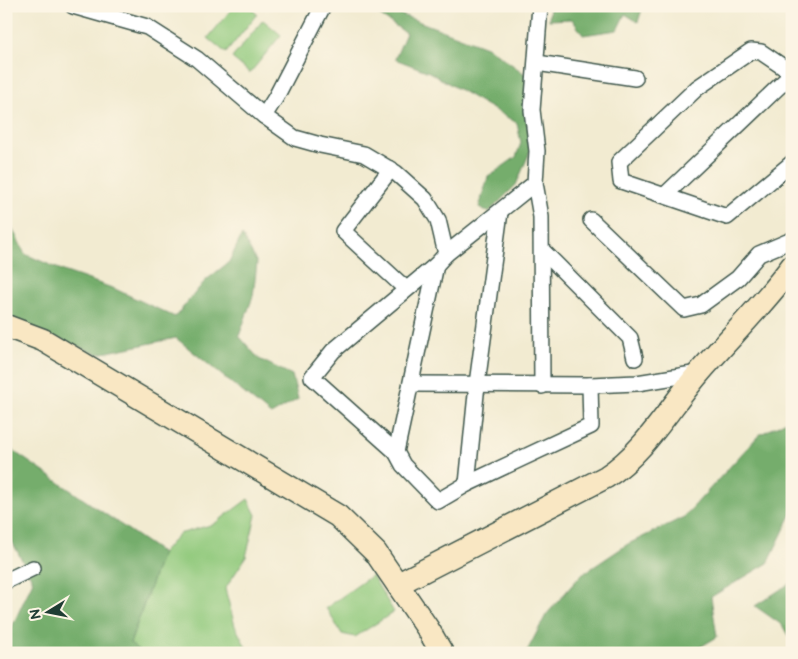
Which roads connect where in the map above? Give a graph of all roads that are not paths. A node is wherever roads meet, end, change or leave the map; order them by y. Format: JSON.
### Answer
{"nodes":[{"id":1,"x":73,"y":6,"type":"edge"},
{"id":2,"x":323,"y":6,"type":"edge"},
{"id":3,"x":540,"y":6,"type":"edge"},
{"id":4,"x":537,"y":63,"type":"junction"},
{"id":5,"x":792,"y":73,"type":"edge"},
{"id":6,"x":635,"y":78,"type":"dead end"},
{"id":7,"x":264,"y":116,"type":"junction"},
{"id":8,"x":792,"y":163,"type":"edge"},
{"id":9,"x":391,"y":169,"type":"junction"},
{"id":10,"x":535,"y":183,"type":"junction"},
{"id":11,"x":665,"y":195,"type":"junction"},
{"id":12,"x":500,"y":212,"type":"junction"},
{"id":13,"x":590,"y":220,"type":"dead end"},
{"id":14,"x":792,"y":240,"type":"edge"},
{"id":15,"x":542,"y":250,"type":"junction"},
{"id":16,"x":441,"y":259,"type":"junction"},
{"id":17,"x":792,"y":266,"type":"edge"},
{"id":18,"x":406,"y":289,"type":"junction"},
{"id":19,"x":6,"y":326,"type":"edge"},
{"id":20,"x":635,"y":358,"type":"dead end"},
{"id":21,"x":699,"y":373,"type":"junction"},
{"id":22,"x":411,"y":384,"type":"junction"},
{"id":23,"x":477,"y":384,"type":"junction"},
{"id":24,"x":590,"y":385,"type":"junction"},
{"id":25,"x":542,"y":386,"type":"junction"},
{"id":26,"x":396,"y":452,"type":"junction"},
{"id":27,"x":467,"y":484,"type":"junction"},
{"id":28,"x":33,"y":568,"type":"dead end"},
{"id":29,"x":6,"y":581,"type":"edge"},
{"id":30,"x":398,"y":584,"type":"junction"},
{"id":31,"x":442,"y":653,"type":"edge"}],
"edges":[{"from":1,"to":7,"type":"street"},
{"from":2,"to":7,"type":"street"},
{"from":3,"to":4,"type":"street"},
{"from":4,"to":6,"type":"street"},
{"from":4,"to":10,"type":"street"},
{"from":5,"to":11,"type":"street"},
{"from":5,"to":11,"type":"street"},
{"from":7,"to":9,"type":"street"},
{"from":8,"to":11,"type":"street"},
{"from":9,"to":16,"type":"street"},
{"from":9,"to":18,"type":"street"},
{"from":10,"to":12,"type":"street"},
{"from":10,"to":15,"type":"street"},
{"from":12,"to":16,"type":"street"},
{"from":12,"to":23,"type":"street"},
{"from":13,"to":14,"type":"street"},
{"from":15,"to":20,"type":"street"},
{"from":15,"to":25,"type":"street"},
{"from":16,"to":18,"type":"street"},
{"from":16,"to":22,"type":"street"},
{"from":17,"to":21,"type":"street"},
{"from":18,"to":26,"type":"street"},
{"from":19,"to":30,"type":"street"},
{"from":21,"to":24,"type":"street"},
{"from":21,"to":30,"type":"street"},
{"from":22,"to":23,"type":"street"},
{"from":22,"to":26,"type":"street"},
{"from":23,"to":25,"type":"street"},
{"from":23,"to":27,"type":"street"},
{"from":24,"to":25,"type":"street"},
{"from":24,"to":27,"type":"street"},
{"from":26,"to":27,"type":"street"},
{"from":28,"to":29,"type":"street"},
{"from":30,"to":31,"type":"street"}]}
